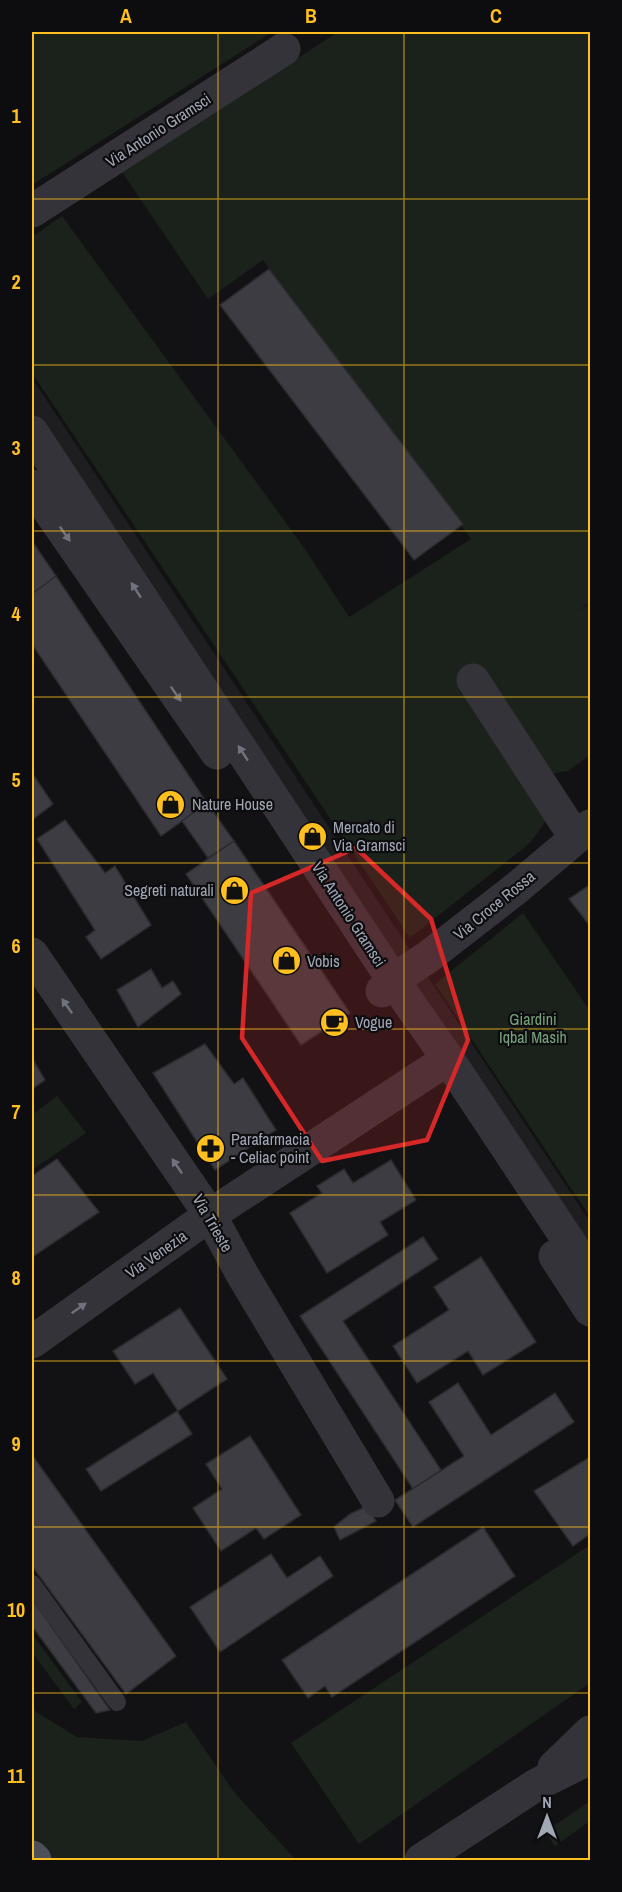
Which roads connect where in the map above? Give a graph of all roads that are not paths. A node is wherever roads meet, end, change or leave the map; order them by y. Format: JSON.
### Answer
{"nodes":[{"id":1,"x":284,"y":49,"type":"dead end"},
{"id":2,"x":32,"y":211,"type":"edge"},
{"id":3,"x":32,"y":432,"type":"edge"},
{"id":4,"x":32,"y":486,"type":"edge"},
{"id":5,"x":473,"y":680,"type":"dead end"},
{"id":6,"x":583,"y":831,"type":"edge"},
{"id":7,"x":32,"y":954,"type":"edge"},
{"id":8,"x":388,"y":986,"type":"junction"},
{"id":9,"x":440,"y":1064,"type":"junction"},
{"id":10,"x":210,"y":1215,"type":"junction"},
{"id":11,"x":591,"y":1273,"type":"edge"},
{"id":12,"x":591,"y":1310,"type":"edge"},
{"id":13,"x":32,"y":1342,"type":"edge"},
{"id":14,"x":378,"y":1501,"type":"dead end"},
{"id":15,"x":32,"y":1584,"type":"edge"},
{"id":16,"x":117,"y":1702,"type":"dead end"},
{"id":17,"x":591,"y":1732,"type":"edge"},
{"id":18,"x":591,"y":1758,"type":"edge"},
{"id":19,"x":536,"y":1785,"type":"junction"},
{"id":20,"x":32,"y":1857,"type":"edge"},
{"id":21,"x":35,"y":1860,"type":"edge"},
{"id":22,"x":421,"y":1860,"type":"edge"}],
"edges":[{"from":1,"to":2,"type":"street","name":"Via Antonio Gramsci"},
{"from":8,"to":3,"type":"street","name":"Via Antonio Gramsci","one_way":true},
{"from":4,"to":8,"type":"street","name":"Via Antonio Gramsci","one_way":true},
{"from":5,"to":6,"type":"street"},
{"from":6,"to":8,"type":"street","name":"Via Croce Rossa"},
{"from":10,"to":7,"type":"street","name":"Via Trieste","one_way":true},
{"from":8,"to":9,"type":"street","name":"Via Antonio Gramsci"},
{"from":9,"to":10,"type":"street","name":"Via Venezia"},
{"from":9,"to":11,"type":"street","name":"Via Antonio Gramsci"},
{"from":9,"to":12,"type":"street","name":"Via Antonio Gramsci"},
{"from":13,"to":10,"type":"street","name":"Via Venezia","one_way":true},
{"from":10,"to":14,"type":"street","name":"Via Trieste"},
{"from":15,"to":16,"type":"lane"},
{"from":17,"to":19,"type":"street"},
{"from":18,"to":19,"type":"street"},
{"from":19,"to":22,"type":"street"},
{"from":20,"to":21,"type":"main road"}]}
